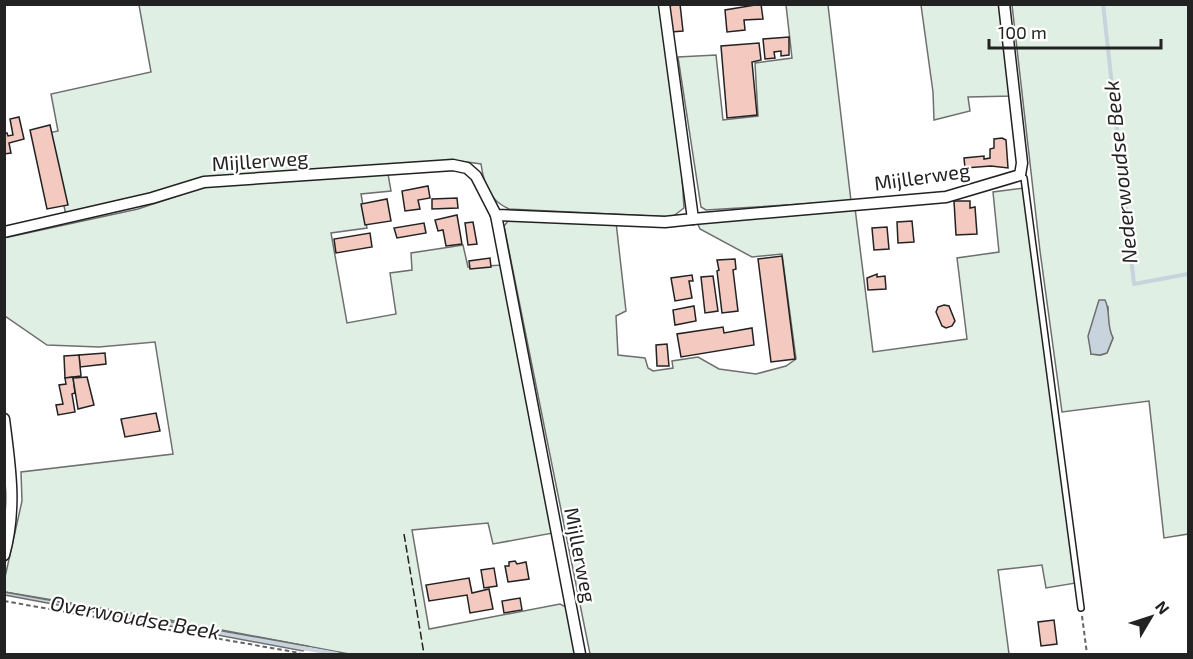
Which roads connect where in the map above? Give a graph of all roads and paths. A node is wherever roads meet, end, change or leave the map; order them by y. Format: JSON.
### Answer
{"nodes":[{"id":1,"x":664,"y":4,"type":"edge"},
{"id":2,"x":1004,"y":4,"type":"edge"},
{"id":3,"x":1020,"y":175,"type":"junction"},
{"id":4,"x":496,"y":215,"type":"junction"},
{"id":5,"x":693,"y":219,"type":"junction"},
{"id":6,"x":4,"y":232,"type":"edge"},
{"id":7,"x":4,"y":419,"type":"edge"},
{"id":8,"x":4,"y":555,"type":"edge"},
{"id":9,"x":4,"y":601,"type":"edge"},
{"id":10,"x":1081,"y":608,"type":"joint"},
{"id":11,"x":300,"y":653,"type":"dead end"},
{"id":12,"x":580,"y":654,"type":"edge"},
{"id":13,"x":1087,"y":654,"type":"edge"}],
"edges":[{"from":1,"to":5,"type":"street"},
{"from":2,"to":3,"type":"street"},
{"from":3,"to":5,"type":"street","name":"Mijllerweg"},
{"from":3,"to":10,"type":"lane"},
{"from":4,"to":5,"type":"street","name":"Mijllerweg"},
{"from":4,"to":6,"type":"street","name":"Mijllerweg"},
{"from":4,"to":12,"type":"street","name":"Mijllerweg"},
{"from":7,"to":8,"type":"street"},
{"from":9,"to":11,"type":"path"},
{"from":10,"to":13,"type":"path"}]}
